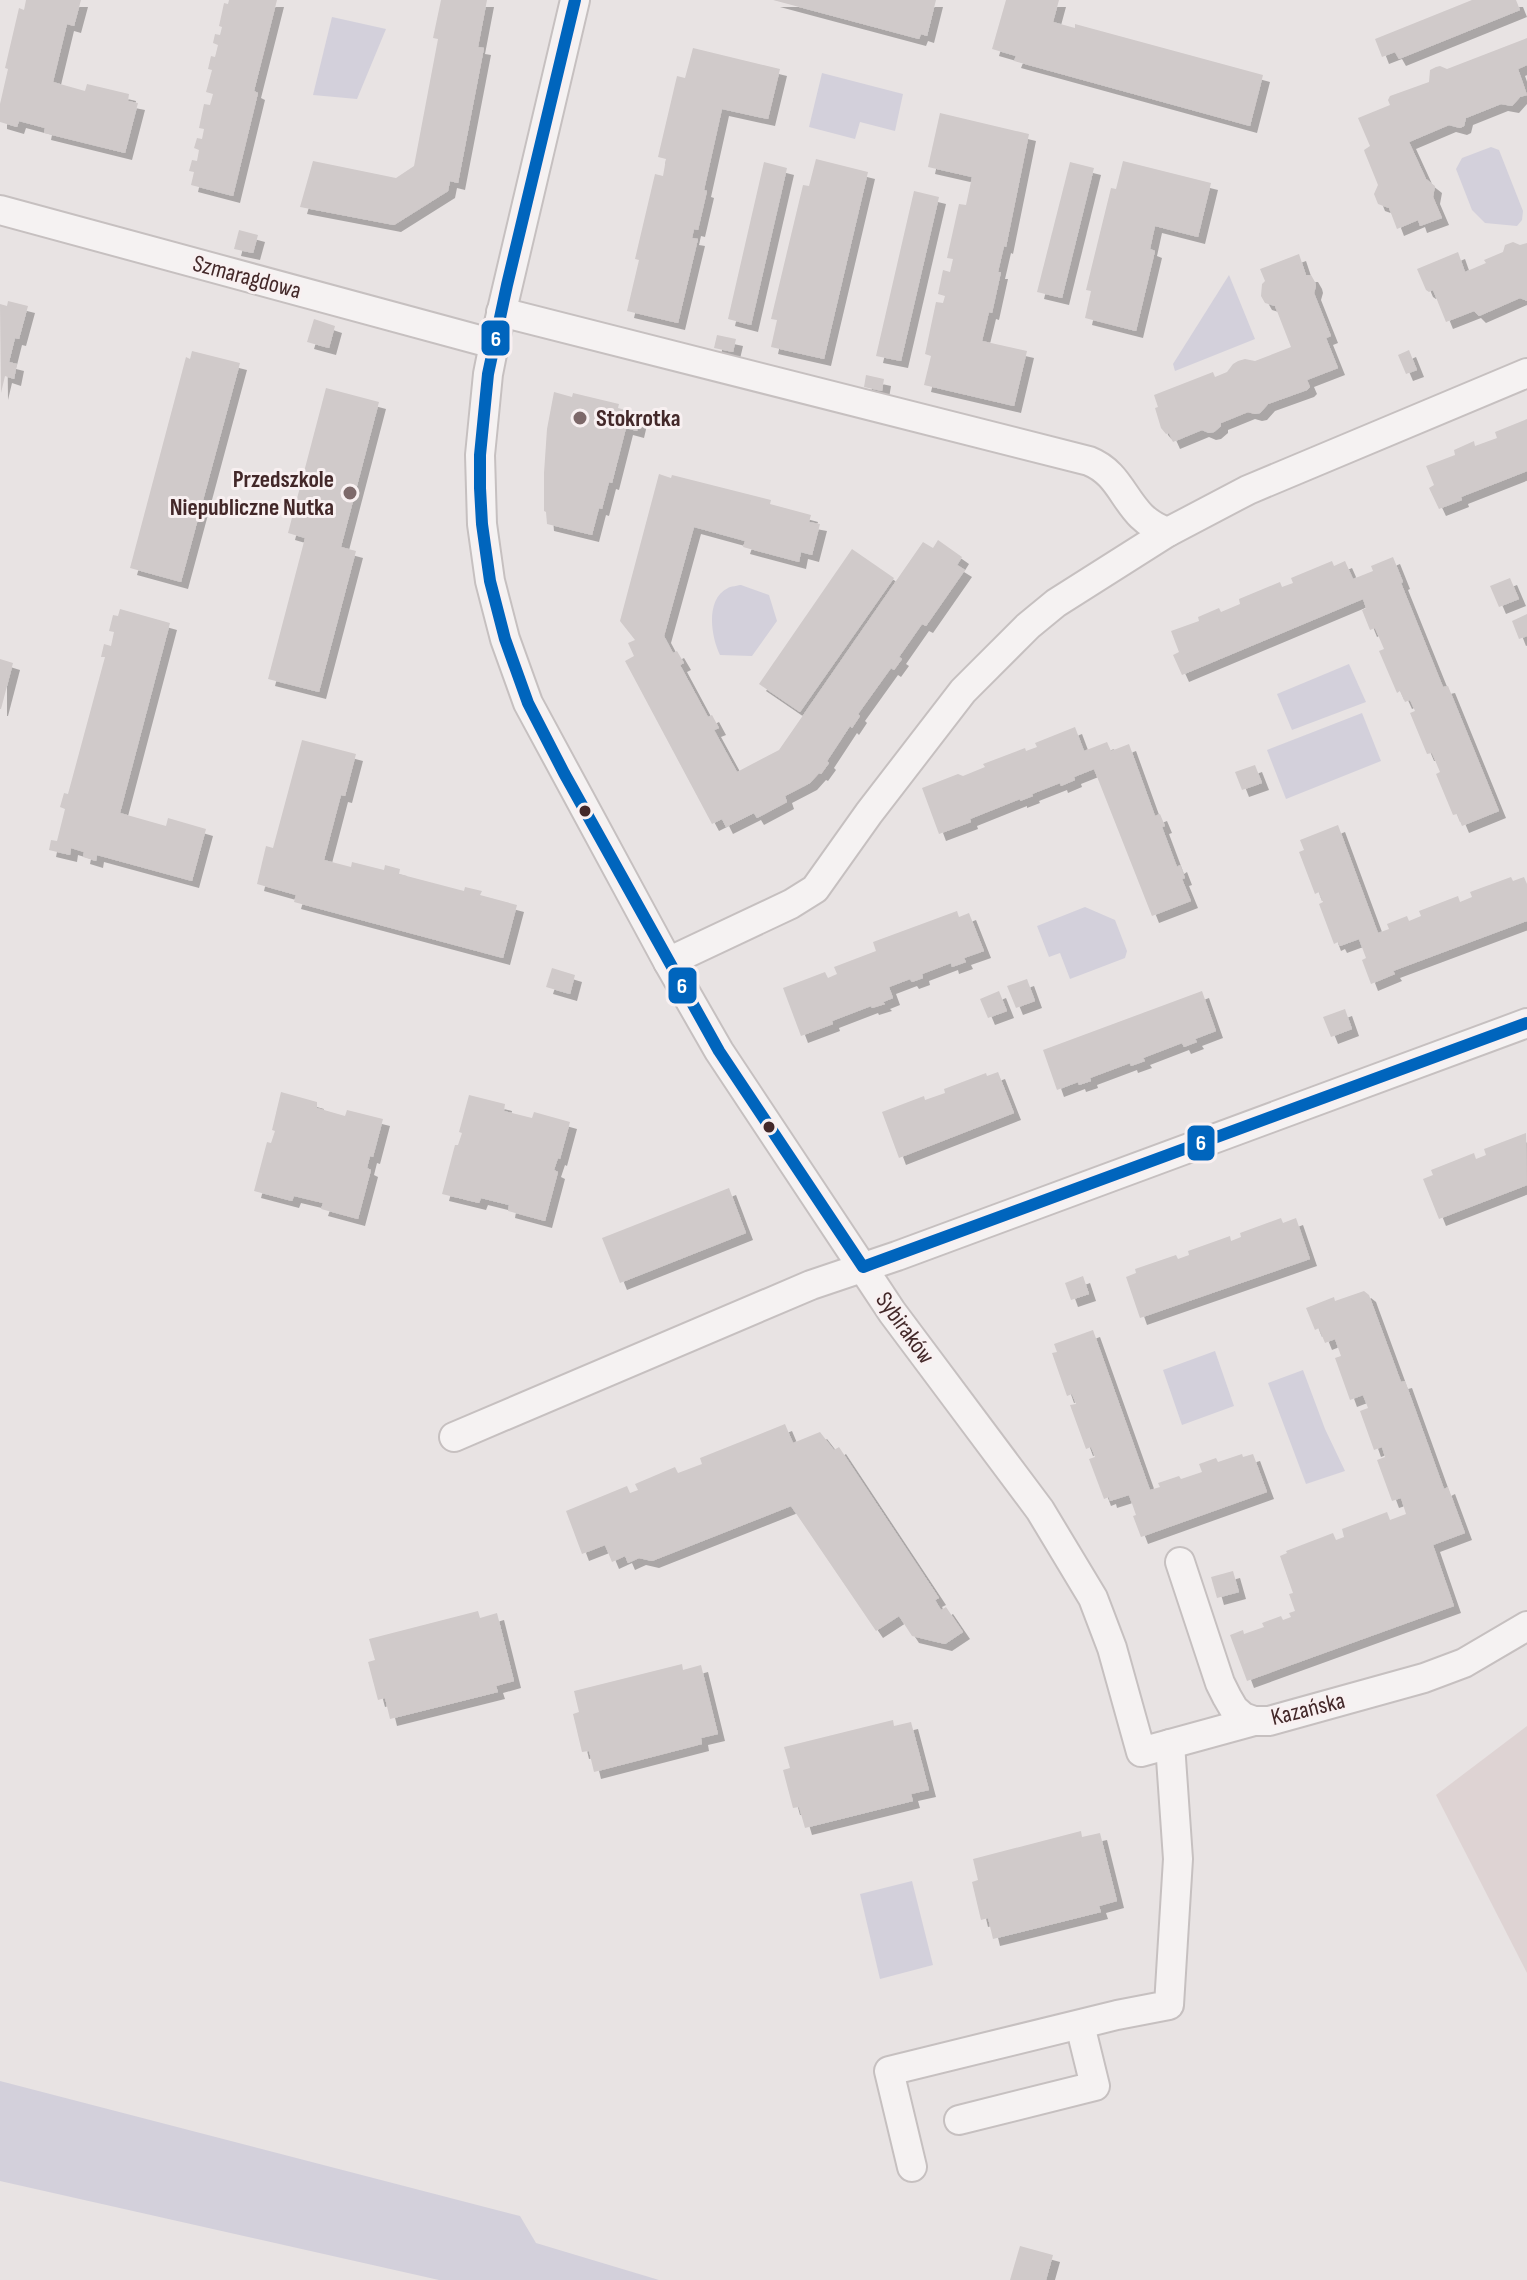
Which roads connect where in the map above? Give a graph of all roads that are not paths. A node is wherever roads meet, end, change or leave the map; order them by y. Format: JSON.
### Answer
{"nodes":[{"id":1,"x":575,"y":0,"type":"edge"},
{"id":2,"x":0,"y":210,"type":"edge"},
{"id":3,"x":501,"y":312,"type":"junction"},
{"id":4,"x":494,"y":344,"type":"junction"},
{"id":5,"x":1527,"y":373,"type":"edge"},
{"id":6,"x":1134,"y":510,"type":"junction"},
{"id":7,"x":1168,"y":532,"type":"junction"},
{"id":8,"x":1133,"y":553,"type":"junction"},
{"id":9,"x":668,"y":962,"type":"junction"},
{"id":10,"x":1527,"y":1023,"type":"edge"},
{"id":11,"x":863,"y":1267,"type":"junction"},
{"id":12,"x":454,"y":1437,"type":"dead end"},
{"id":13,"x":1180,"y":1562,"type":"dead end"},
{"id":14,"x":1527,"y":1626,"type":"edge"},
{"id":15,"x":1254,"y":1721,"type":"junction"},
{"id":16,"x":1170,"y":1744,"type":"junction"},
{"id":17,"x":1080,"y":2025,"type":"junction"},
{"id":18,"x":959,"y":2120,"type":"dead end"},
{"id":19,"x":912,"y":2167,"type":"dead end"}],
"edges":[{"from":1,"to":3,"type":"street","name":"Sybiraków"},
{"from":2,"to":4,"type":"street","name":"Szmaragdowa"},
{"from":3,"to":4,"type":"street","name":"Sybiraków"},
{"from":3,"to":6,"type":"street"},
{"from":4,"to":9,"type":"street","name":"Sybiraków"},
{"from":5,"to":7,"type":"street"},
{"from":6,"to":7,"type":"street"},
{"from":6,"to":8,"type":"street"},
{"from":7,"to":8,"type":"street"},
{"from":8,"to":9,"type":"street"},
{"from":9,"to":11,"type":"street","name":"Sybiraków"},
{"from":10,"to":11,"type":"street"},
{"from":11,"to":12,"type":"street"},
{"from":11,"to":16,"type":"street","name":"Sybiraków"},
{"from":13,"to":15,"type":"street","name":"Kazańska"},
{"from":14,"to":15,"type":"street","name":"Kazańska"},
{"from":15,"to":16,"type":"street"},
{"from":16,"to":17,"type":"street"},
{"from":17,"to":18,"type":"street"},
{"from":17,"to":19,"type":"street"}]}
